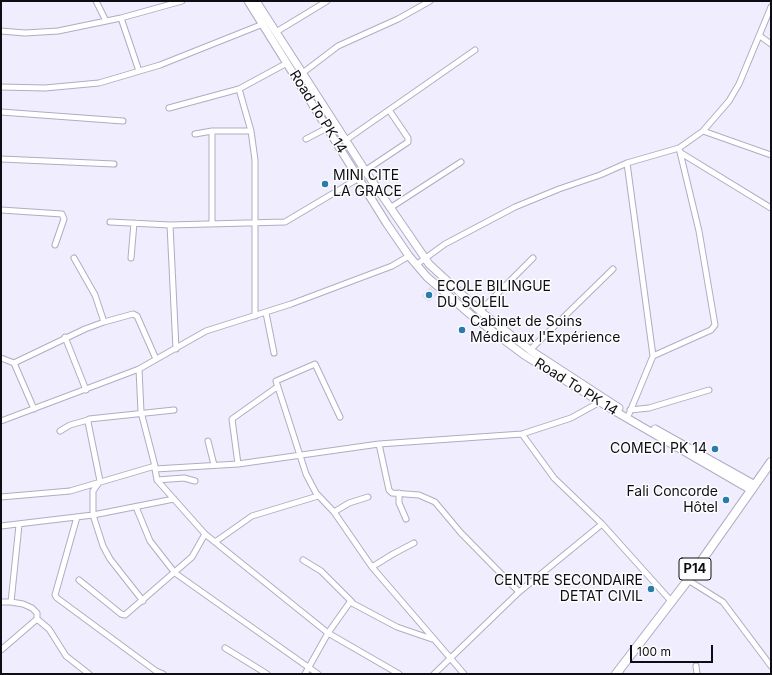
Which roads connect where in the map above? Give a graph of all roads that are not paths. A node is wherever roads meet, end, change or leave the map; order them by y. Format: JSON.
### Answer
{"nodes":[{"id":1,"x":96,"y":1,"type":"edge"},
{"id":2,"x":182,"y":1,"type":"edge"},
{"id":3,"x":248,"y":1,"type":"edge"},
{"id":4,"x":256,"y":1,"type":"edge"},
{"id":5,"x":327,"y":1,"type":"edge"},
{"id":6,"x":430,"y":1,"type":"edge"},
{"id":7,"x":771,"y":7,"type":"edge"},
{"id":8,"x":120,"y":18,"type":"junction"},
{"id":9,"x":106,"y":21,"type":"junction"},
{"id":10,"x":263,"y":24,"type":"junction"},
{"id":11,"x":1,"y":30,"type":"edge"},
{"id":12,"x":276,"y":32,"type":"junction"},
{"id":13,"x":760,"y":36,"type":"junction"},
{"id":14,"x":771,"y":44,"type":"edge"},
{"id":15,"x":476,"y":50,"type":"dead end"},
{"id":16,"x":287,"y":63,"type":"junction"},
{"id":17,"x":139,"y":71,"type":"junction"},
{"id":18,"x":303,"y":73,"type":"junction"},
{"id":19,"x":296,"y":78,"type":"junction"},
{"id":20,"x":1,"y":87,"type":"edge"},
{"id":21,"x":239,"y":89,"type":"junction"},
{"id":22,"x":170,"y":108,"type":"dead end"},
{"id":23,"x":389,"y":110,"type":"junction"},
{"id":24,"x":1,"y":112,"type":"edge"},
{"id":25,"x":122,"y":121,"type":"dead end"},
{"id":26,"x":327,"y":128,"type":"junction"},
{"id":27,"x":212,"y":131,"type":"junction"},
{"id":28,"x":251,"y":131,"type":"junction"},
{"id":29,"x":703,"y":131,"type":"junction"},
{"id":30,"x":195,"y":134,"type":"dead end"},
{"id":31,"x":306,"y":139,"type":"dead end"},
{"id":32,"x":346,"y":140,"type":"junction"},
{"id":33,"x":680,"y":151,"type":"junction"},
{"id":34,"x":771,"y":155,"type":"edge"},
{"id":35,"x":1,"y":159,"type":"edge"},
{"id":36,"x":461,"y":162,"type":"dead end"},
{"id":37,"x":627,"y":163,"type":"junction"},
{"id":38,"x":114,"y":164,"type":"dead end"},
{"id":39,"x":365,"y":171,"type":"junction"},
{"id":40,"x":358,"y":177,"type":"junction"},
{"id":41,"x":390,"y":208,"type":"junction"},
{"id":42,"x":771,"y":208,"type":"edge"},
{"id":43,"x":1,"y":210,"type":"edge"},
{"id":44,"x":110,"y":222,"type":"dead end"},
{"id":45,"x":134,"y":223,"type":"junction"},
{"id":46,"x":212,"y":223,"type":"junction"},
{"id":47,"x":254,"y":223,"type":"junction"},
{"id":48,"x":170,"y":225,"type":"junction"},
{"id":49,"x":55,"y":245,"type":"dead end"},
{"id":50,"x":408,"y":256,"type":"junction"},
{"id":51,"x":74,"y":258,"type":"dead end"},
{"id":52,"x":131,"y":258,"type":"dead end"},
{"id":53,"x":533,"y":258,"type":"dead end"},
{"id":54,"x":425,"y":259,"type":"junction"},
{"id":55,"x":416,"y":265,"type":"junction"},
{"id":56,"x":613,"y":269,"type":"dead end"},
{"id":57,"x":480,"y":311,"type":"junction"},
{"id":58,"x":266,"y":313,"type":"junction"},
{"id":59,"x":255,"y":316,"type":"junction"},
{"id":60,"x":104,"y":322,"type":"junction"},
{"id":61,"x":65,"y":338,"type":"junction"},
{"id":62,"x":176,"y":349,"type":"junction"},
{"id":63,"x":530,"y":350,"type":"junction"},
{"id":64,"x":274,"y":353,"type":"dead end"},
{"id":65,"x":653,"y":356,"type":"junction"},
{"id":66,"x":1,"y":358,"type":"edge"},
{"id":67,"x":156,"y":359,"type":"junction"},
{"id":68,"x":14,"y":363,"type":"junction"},
{"id":69,"x":139,"y":369,"type":"junction"},
{"id":70,"x":277,"y":387,"type":"junction"},
{"id":71,"x":86,"y":390,"type":"junction"},
{"id":72,"x":709,"y":390,"type":"dead end"},
{"id":73,"x":600,"y":402,"type":"junction"},
{"id":74,"x":34,"y":409,"type":"junction"},
{"id":75,"x":174,"y":410,"type":"dead end"},
{"id":76,"x":141,"y":412,"type":"junction"},
{"id":77,"x":630,"y":412,"type":"junction"},
{"id":78,"x":340,"y":418,"type":"dead end"},
{"id":79,"x":88,"y":420,"type":"junction"},
{"id":80,"x":1,"y":421,"type":"edge"},
{"id":81,"x":60,"y":430,"type":"dead end"},
{"id":82,"x":522,"y":434,"type":"junction"},
{"id":83,"x":208,"y":440,"type":"dead end"},
{"id":84,"x":379,"y":444,"type":"junction"},
{"id":85,"x":299,"y":454,"type":"junction"},
{"id":86,"x":771,"y":462,"type":"edge"},
{"id":87,"x":238,"y":464,"type":"junction"},
{"id":88,"x":214,"y":465,"type":"junction"},
{"id":89,"x":155,"y":467,"type":"junction"},
{"id":90,"x":157,"y":480,"type":"junction"},
{"id":91,"x":100,"y":481,"type":"junction"},
{"id":92,"x":195,"y":481,"type":"dead end"},
{"id":93,"x":753,"y":488,"type":"junction"},
{"id":94,"x":399,"y":493,"type":"junction"},
{"id":95,"x":318,"y":496,"type":"junction"},
{"id":96,"x":1,"y":497,"type":"edge"},
{"id":97,"x":368,"y":497,"type":"dead end"},
{"id":98,"x":174,"y":499,"type":"junction"},
{"id":99,"x":136,"y":507,"type":"junction"},
{"id":100,"x":334,"y":512,"type":"junction"},
{"id":101,"x":93,"y":515,"type":"junction"},
{"id":102,"x":77,"y":517,"type":"junction"},
{"id":103,"x":406,"y":519,"type":"dead end"},
{"id":104,"x":602,"y":524,"type":"junction"},
{"id":105,"x":19,"y":525,"type":"junction"},
{"id":106,"x":1,"y":526,"type":"edge"},
{"id":107,"x":205,"y":534,"type":"junction"},
{"id":108,"x":215,"y":542,"type":"junction"},
{"id":109,"x":414,"y":543,"type":"dead end"},
{"id":110,"x":303,"y":560,"type":"dead end"},
{"id":111,"x":372,"y":567,"type":"junction"},
{"id":112,"x":175,"y":573,"type":"junction"},
{"id":113,"x":79,"y":580,"type":"dead end"},
{"id":114,"x":688,"y":580,"type":"junction"},
{"id":115,"x":519,"y":592,"type":"junction"},
{"id":116,"x":143,"y":601,"type":"junction"},
{"id":117,"x":671,"y":601,"type":"junction"},
{"id":118,"x":1,"y":602,"type":"edge"},
{"id":119,"x":11,"y":602,"type":"junction"},
{"id":120,"x":352,"y":602,"type":"junction"},
{"id":121,"x":36,"y":619,"type":"junction"},
{"id":122,"x":328,"y":633,"type":"junction"},
{"id":123,"x":432,"y":639,"type":"junction"},
{"id":124,"x":225,"y":648,"type":"dead end"},
{"id":125,"x":1,"y":650,"type":"edge"},
{"id":126,"x":448,"y":658,"type":"junction"},
{"id":127,"x":696,"y":666,"type":"dead end"},
{"id":128,"x":771,"y":666,"type":"edge"},
{"id":129,"x":308,"y":668,"type":"junction"},
{"id":130,"x":155,"y":672,"type":"edge"},
{"id":131,"x":89,"y":674,"type":"edge"},
{"id":132,"x":163,"y":674,"type":"edge"},
{"id":133,"x":267,"y":674,"type":"edge"},
{"id":134,"x":305,"y":674,"type":"edge"},
{"id":135,"x":318,"y":674,"type":"edge"},
{"id":136,"x":399,"y":674,"type":"edge"},
{"id":137,"x":434,"y":674,"type":"edge"},
{"id":138,"x":464,"y":674,"type":"edge"},
{"id":139,"x":616,"y":674,"type":"edge"},
{"id":140,"x":697,"y":674,"type":"edge"}],
"edges":[{"from":1,"to":9,"type":"street"},
{"from":2,"to":8,"type":"street"},
{"from":3,"to":10,"type":"main road","name":"Road To PK 14"},
{"from":4,"to":12,"type":"main road","name":"Road To PK 14"},
{"from":5,"to":12,"type":"street"},
{"from":6,"to":18,"type":"street"},
{"from":7,"to":13,"type":"street"},
{"from":8,"to":9,"type":"street"},
{"from":8,"to":17,"type":"street"},
{"from":9,"to":11,"type":"street"},
{"from":10,"to":16,"type":"main road","name":"Road To PK 14"},
{"from":10,"to":17,"type":"street"},
{"from":12,"to":18,"type":"main road","name":"Road To PK 14"},
{"from":13,"to":14,"type":"street"},
{"from":13,"to":29,"type":"street"},
{"from":15,"to":23,"type":"street"},
{"from":16,"to":19,"type":"main road","name":"Road To PK 14"},
{"from":16,"to":21,"type":"street"},
{"from":17,"to":20,"type":"street"},
{"from":18,"to":19,"type":"street"},
{"from":18,"to":32,"type":"main road","name":"Road To PK 14"},
{"from":19,"to":26,"type":"main road","name":"Road To PK 14"},
{"from":21,"to":22,"type":"street"},
{"from":21,"to":28,"type":"street"},
{"from":23,"to":32,"type":"street"},
{"from":23,"to":39,"type":"street"},
{"from":24,"to":25,"type":"street"},
{"from":26,"to":31,"type":"street"},
{"from":26,"to":40,"type":"main road","name":"Road To PK 14"},
{"from":27,"to":28,"type":"street"},
{"from":27,"to":30,"type":"street"},
{"from":27,"to":46,"type":"street"},
{"from":28,"to":47,"type":"street"},
{"from":29,"to":33,"type":"street"},
{"from":29,"to":34,"type":"street"},
{"from":32,"to":39,"type":"main road","name":"Road To PK 14"},
{"from":33,"to":37,"type":"street"},
{"from":33,"to":42,"type":"street"},
{"from":33,"to":65,"type":"street"},
{"from":35,"to":38,"type":"street"},
{"from":36,"to":41,"type":"street"},
{"from":37,"to":54,"type":"street"},
{"from":37,"to":65,"type":"street"},
{"from":39,"to":40,"type":"street"},
{"from":39,"to":41,"type":"main road","name":"Road To PK 14"},
{"from":40,"to":47,"type":"street"},
{"from":40,"to":50,"type":"main road","name":"Road To PK 14"},
{"from":41,"to":54,"type":"main road","name":"Road To PK 14"},
{"from":43,"to":49,"type":"street"},
{"from":44,"to":45,"type":"street"},
{"from":45,"to":48,"type":"street"},
{"from":45,"to":52,"type":"street"},
{"from":46,"to":47,"type":"street"},
{"from":46,"to":48,"type":"street"},
{"from":47,"to":59,"type":"street"},
{"from":48,"to":62,"type":"street"},
{"from":50,"to":55,"type":"main road","name":"Road To PK 14"},
{"from":50,"to":58,"type":"street"},
{"from":51,"to":60,"type":"street"},
{"from":53,"to":57,"type":"street"},
{"from":54,"to":55,"type":"street"},
{"from":54,"to":57,"type":"main road","name":"Road To PK 14"},
{"from":55,"to":73,"type":"main road","name":"Road To PK 14"},
{"from":56,"to":63,"type":"street"},
{"from":57,"to":63,"type":"main road","name":"Road To PK 14"},
{"from":58,"to":59,"type":"street"},
{"from":58,"to":64,"type":"street"},
{"from":59,"to":62,"type":"street"},
{"from":60,"to":61,"type":"street"},
{"from":60,"to":67,"type":"street"},
{"from":61,"to":68,"type":"street"},
{"from":61,"to":71,"type":"street"},
{"from":62,"to":67,"type":"street"},
{"from":63,"to":77,"type":"main road","name":"Road To PK 14"},
{"from":65,"to":77,"type":"street"},
{"from":66,"to":68,"type":"street"},
{"from":67,"to":69,"type":"street"},
{"from":68,"to":74,"type":"street"},
{"from":69,"to":71,"type":"street"},
{"from":69,"to":76,"type":"street"},
{"from":70,"to":78,"type":"street"},
{"from":70,"to":85,"type":"street"},
{"from":70,"to":87,"type":"street"},
{"from":71,"to":74,"type":"street"},
{"from":72,"to":77,"type":"street"},
{"from":73,"to":82,"type":"street"},
{"from":73,"to":93,"type":"main road","name":"Road To PK 14"},
{"from":74,"to":80,"type":"street"},
{"from":75,"to":76,"type":"street"},
{"from":76,"to":79,"type":"street"},
{"from":76,"to":89,"type":"street"},
{"from":77,"to":93,"type":"main road","name":"Road To PK 14"},
{"from":79,"to":81,"type":"street"},
{"from":79,"to":91,"type":"street"},
{"from":82,"to":84,"type":"street"},
{"from":82,"to":104,"type":"street"},
{"from":83,"to":88,"type":"street"},
{"from":84,"to":85,"type":"street"},
{"from":84,"to":94,"type":"street"},
{"from":85,"to":87,"type":"street"},
{"from":85,"to":95,"type":"street"},
{"from":86,"to":93,"type":"main road","number":"P14"},
{"from":87,"to":88,"type":"street"},
{"from":88,"to":89,"type":"street"},
{"from":89,"to":90,"type":"street"},
{"from":89,"to":91,"type":"street"},
{"from":90,"to":92,"type":"street"},
{"from":90,"to":98,"type":"street"},
{"from":91,"to":96,"type":"street"},
{"from":91,"to":101,"type":"street"},
{"from":93,"to":114,"type":"main road","number":"P14"},
{"from":94,"to":103,"type":"street"},
{"from":94,"to":115,"type":"street"},
{"from":95,"to":100,"type":"street"},
{"from":95,"to":108,"type":"street"},
{"from":97,"to":100,"type":"street"},
{"from":98,"to":99,"type":"street"},
{"from":98,"to":107,"type":"street"},
{"from":99,"to":101,"type":"street"},
{"from":99,"to":112,"type":"street"},
{"from":100,"to":111,"type":"street"},
{"from":101,"to":102,"type":"street"},
{"from":101,"to":116,"type":"street"},
{"from":102,"to":105,"type":"street"},
{"from":102,"to":130,"type":"street"},
{"from":104,"to":115,"type":"street"},
{"from":104,"to":117,"type":"street"},
{"from":105,"to":106,"type":"street"},
{"from":105,"to":119,"type":"street"},
{"from":107,"to":108,"type":"street"},
{"from":107,"to":112,"type":"street"},
{"from":108,"to":122,"type":"street"},
{"from":109,"to":111,"type":"street"},
{"from":110,"to":120,"type":"street"},
{"from":111,"to":123,"type":"street"},
{"from":112,"to":116,"type":"street"},
{"from":112,"to":129,"type":"street"},
{"from":113,"to":116,"type":"street"},
{"from":114,"to":117,"type":"main road","number":"P14"},
{"from":114,"to":128,"type":"street"},
{"from":115,"to":126,"type":"street"},
{"from":117,"to":139,"type":"main road","number":"P14"},
{"from":118,"to":119,"type":"street"},
{"from":119,"to":121,"type":"street"},
{"from":120,"to":122,"type":"street"},
{"from":120,"to":123,"type":"street"},
{"from":121,"to":125,"type":"street"},
{"from":121,"to":131,"type":"street"},
{"from":122,"to":129,"type":"street"},
{"from":122,"to":136,"type":"street"},
{"from":123,"to":126,"type":"street"},
{"from":124,"to":133,"type":"street"},
{"from":126,"to":137,"type":"street"},
{"from":126,"to":138,"type":"street"},
{"from":127,"to":140,"type":"street"},
{"from":129,"to":134,"type":"street"},
{"from":129,"to":135,"type":"street"},
{"from":130,"to":132,"type":"street"}]}
